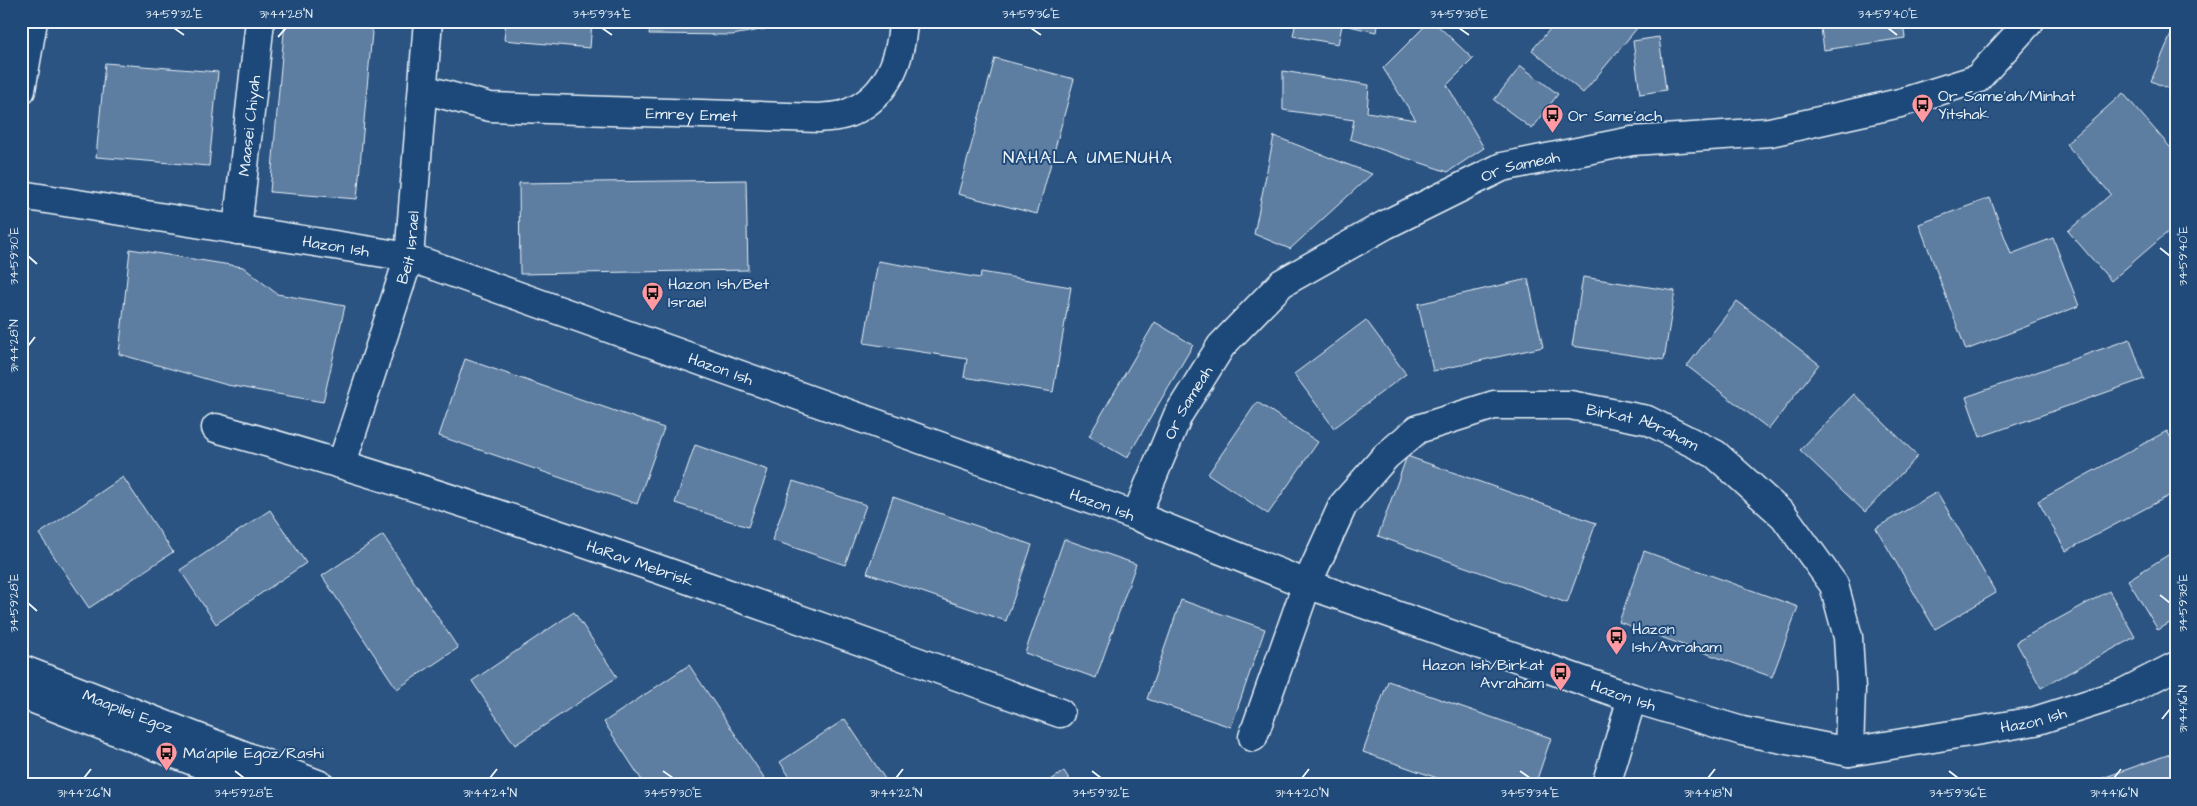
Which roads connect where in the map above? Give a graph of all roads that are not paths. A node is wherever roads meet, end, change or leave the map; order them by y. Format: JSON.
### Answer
{"nodes":[{"id":1,"x":33,"y":21,"type":"edge"},
{"id":2,"x":260,"y":21,"type":"edge"},
{"id":3,"x":428,"y":21,"type":"edge"},
{"id":4,"x":904,"y":21,"type":"edge"},
{"id":5,"x":2030,"y":21,"type":"edge"},
{"id":6,"x":423,"y":89,"type":"junction"},
{"id":7,"x":21,"y":90,"type":"edge"},
{"id":8,"x":21,"y":195,"type":"edge"},
{"id":9,"x":237,"y":230,"type":"junction"},
{"id":10,"x":409,"y":257,"type":"junction"},
{"id":11,"x":216,"y":428,"type":"dead end"},
{"id":12,"x":342,"y":463,"type":"junction"},
{"id":13,"x":1136,"y":516,"type":"junction"},
{"id":14,"x":1307,"y":584,"type":"junction"},
{"id":15,"x":2176,"y":666,"type":"edge"},
{"id":16,"x":21,"y":669,"type":"edge"},
{"id":17,"x":21,"y":694,"type":"edge"},
{"id":18,"x":1632,"y":698,"type":"junction"},
{"id":19,"x":1060,"y":713,"type":"dead end"},
{"id":20,"x":1253,"y":737,"type":"dead end"},
{"id":21,"x":1850,"y":752,"type":"junction"},
{"id":22,"x":255,"y":785,"type":"edge"},
{"id":23,"x":320,"y":785,"type":"edge"},
{"id":24,"x":1606,"y":785,"type":"edge"}],
"edges":[{"from":1,"to":7,"type":"street"},
{"from":2,"to":9,"type":"street","name":"Maasei Chiyah"},
{"from":3,"to":6,"type":"street","name":"Beit Israel"},
{"from":4,"to":6,"type":"street","name":"Emrey Emet"},
{"from":5,"to":13,"type":"street","name":"Or Sameah"},
{"from":6,"to":10,"type":"street","name":"Beit Israel"},
{"from":8,"to":9,"type":"street","name":"Hazon Ish"},
{"from":9,"to":10,"type":"street","name":"Hazon Ish"},
{"from":10,"to":12,"type":"street","name":"Beit Israel"},
{"from":10,"to":13,"type":"street","name":"Hazon Ish"},
{"from":11,"to":12,"type":"street","name":"HaRav Mebrisk"},
{"from":12,"to":19,"type":"street","name":"HaRav Mebrisk"},
{"from":13,"to":14,"type":"street","name":"Hazon Ish"},
{"from":14,"to":18,"type":"street","name":"Hazon Ish"},
{"from":14,"to":20,"type":"street","name":"Birkat Abraham"},
{"from":14,"to":21,"type":"street","name":"Birkat Abraham"},
{"from":15,"to":21,"type":"street","name":"Hazon Ish"},
{"from":16,"to":23,"type":"street","name":"Maapilei Egoz"},
{"from":17,"to":22,"type":"street","name":"Maapilei Egoz"},
{"from":18,"to":21,"type":"street","name":"Hazon Ish"},
{"from":18,"to":24,"type":"street"}]}
